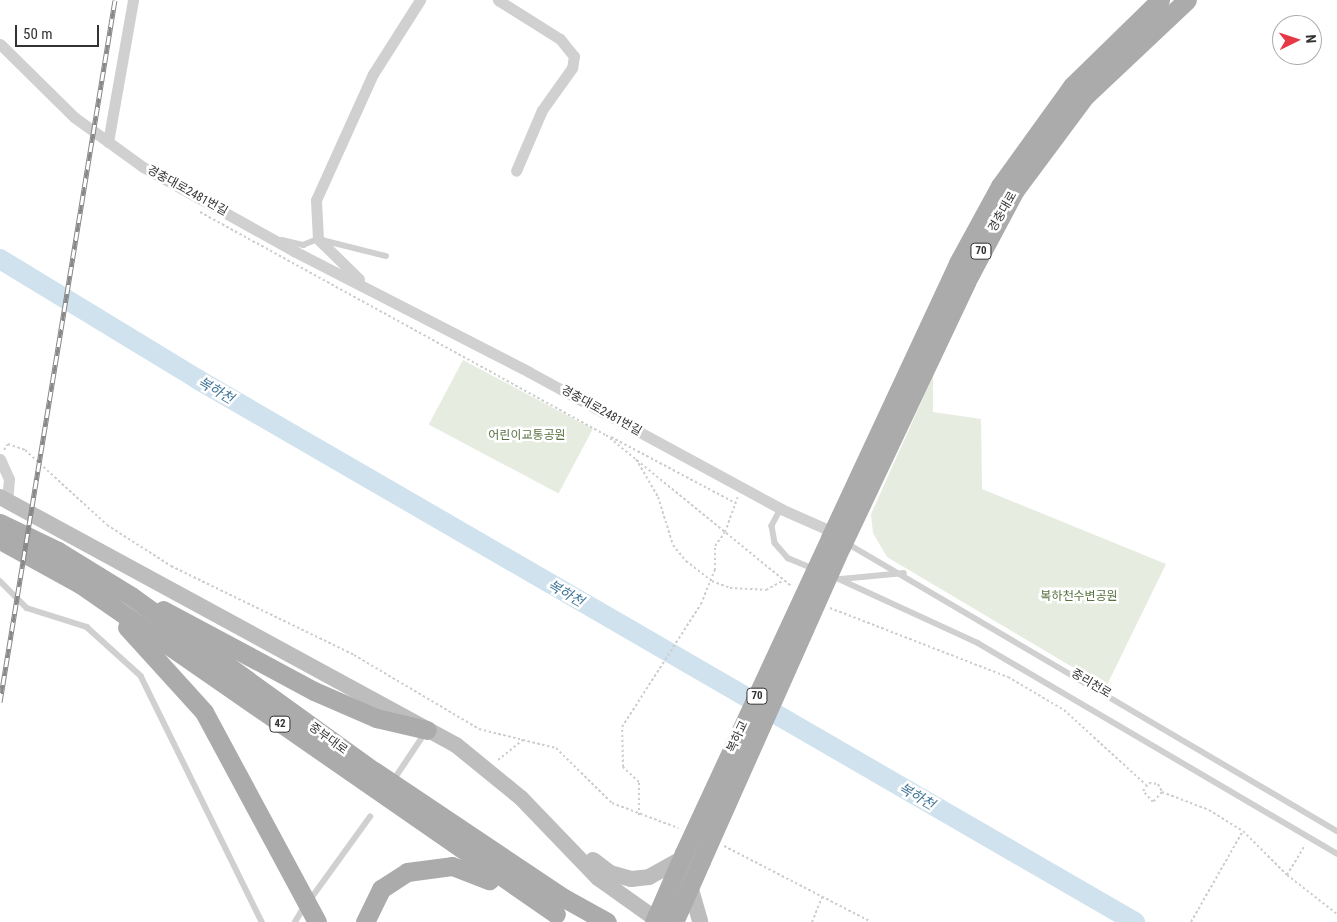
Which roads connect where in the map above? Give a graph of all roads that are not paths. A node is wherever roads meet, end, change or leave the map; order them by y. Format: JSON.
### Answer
{"nodes":[{"id":1,"x":132,"y":0,"type":"edge"},
{"id":2,"x":420,"y":0,"type":"edge"},
{"id":3,"x":498,"y":0,"type":"edge"},
{"id":4,"x":1160,"y":0,"type":"edge"},
{"id":5,"x":1186,"y":0,"type":"edge"},
{"id":6,"x":0,"y":44,"type":"edge"},
{"id":7,"x":108,"y":142,"type":"junction"},
{"id":8,"x":516,"y":171,"type":"dead end"},
{"id":9,"x":268,"y":237,"type":"junction"},
{"id":10,"x":318,"y":239,"type":"junction"},
{"id":11,"x":386,"y":256,"type":"dead end"},
{"id":12,"x":370,"y":288,"type":"junction"},
{"id":13,"x":0,"y":457,"type":"edge"},
{"id":14,"x":3,"y":498,"type":"edge"},
{"id":15,"x":782,"y":509,"type":"junction"},
{"id":16,"x":0,"y":523,"type":"edge"},
{"id":17,"x":837,"y":539,"type":"junction"},
{"id":18,"x":0,"y":540,"type":"edge"},
{"id":19,"x":905,"y":573,"type":"junction"},
{"id":20,"x":839,"y":579,"type":"junction"},
{"id":21,"x":0,"y":581,"type":"edge"},
{"id":22,"x":80,"y":584,"type":"junction"},
{"id":23,"x":131,"y":596,"type":"junction"},
{"id":24,"x":427,"y":730,"type":"junction"},
{"id":25,"x":397,"y":775,"type":"dead end"},
{"id":26,"x":370,"y":817,"type":"dead end"},
{"id":27,"x":546,"y":822,"type":"junction"},
{"id":28,"x":1337,"y":831,"type":"edge"},
{"id":29,"x":1337,"y":854,"type":"edge"},
{"id":30,"x":689,"y":858,"type":"junction"},
{"id":31,"x":690,"y":886,"type":"junction"},
{"id":32,"x":312,"y":897,"type":"dead end"},
{"id":33,"x":301,"y":912,"type":"dead end"},
{"id":34,"x":563,"y":912,"type":"edge"},
{"id":35,"x":656,"y":921,"type":"edge"},
{"id":36,"x":262,"y":922,"type":"edge"},
{"id":37,"x":295,"y":922,"type":"edge"},
{"id":38,"x":317,"y":922,"type":"edge"},
{"id":39,"x":365,"y":922,"type":"edge"},
{"id":40,"x":607,"y":922,"type":"edge"},
{"id":41,"x":674,"y":922,"type":"edge"},
{"id":42,"x":700,"y":922,"type":"edge"}],
"edges":[{"from":1,"to":7,"type":"street"},
{"from":2,"to":10,"type":"street"},
{"from":3,"to":8,"type":"street"},
{"from":4,"to":17,"type":"main road","name":"경충대로","number":"70"},
{"from":5,"to":17,"type":"main road","name":"경충대로","number":"70"},
{"from":6,"to":7,"type":"street","name":"경충대로2481번길"},
{"from":7,"to":9,"type":"street","name":"경충대로2481번길"},
{"from":9,"to":10,"type":"lane","name":"경충대로2481번길"},
{"from":9,"to":12,"type":"street","name":"경충대로2481번길"},
{"from":10,"to":11,"type":"lane","name":"경충대로2481번길"},
{"from":10,"to":12,"type":"street","name":"경충대로2481번길"},
{"from":12,"to":15,"type":"street","name":"경충대로2481번길"},
{"from":13,"to":14,"type":"street"},
{"from":14,"to":24,"type":"street"},
{"from":15,"to":17,"type":"street","name":"경충대로2481번길"},
{"from":15,"to":20,"type":"lane"},
{"from":16,"to":23,"type":"main road","name":"중부대로","number":"42"},
{"from":17,"to":19,"type":"lane","name":"중리천로"},
{"from":17,"to":30,"type":"main road","name":"복하교","number":"70","bridge":true},
{"from":18,"to":22,"type":"main road","name":"중부대로","number":"42"},
{"from":19,"to":20,"type":"lane"},
{"from":19,"to":28,"type":"lane","name":"중리천로"},
{"from":20,"to":29,"type":"lane"},
{"from":21,"to":36,"type":"lane"},
{"from":22,"to":34,"type":"main road","name":"중부대로","number":"42"},
{"from":22,"to":38,"type":"main road"},
{"from":23,"to":24,"type":"main road"},
{"from":23,"to":34,"type":"main road","name":"중부대로","number":"42"},
{"from":24,"to":25,"type":"lane"},
{"from":24,"to":27,"type":"street"},
{"from":26,"to":32,"type":"lane"},
{"from":27,"to":30,"type":"street"},
{"from":27,"to":35,"type":"street"},
{"from":30,"to":31,"type":"main road"},
{"from":30,"to":35,"type":"main road"},
{"from":31,"to":41,"type":"main road"},
{"from":31,"to":42,"type":"street"},
{"from":33,"to":37,"type":"lane"},
{"from":34,"to":39,"type":"main road"},
{"from":34,"to":40,"type":"main road","name":"중부대로","number":"42"}]}
